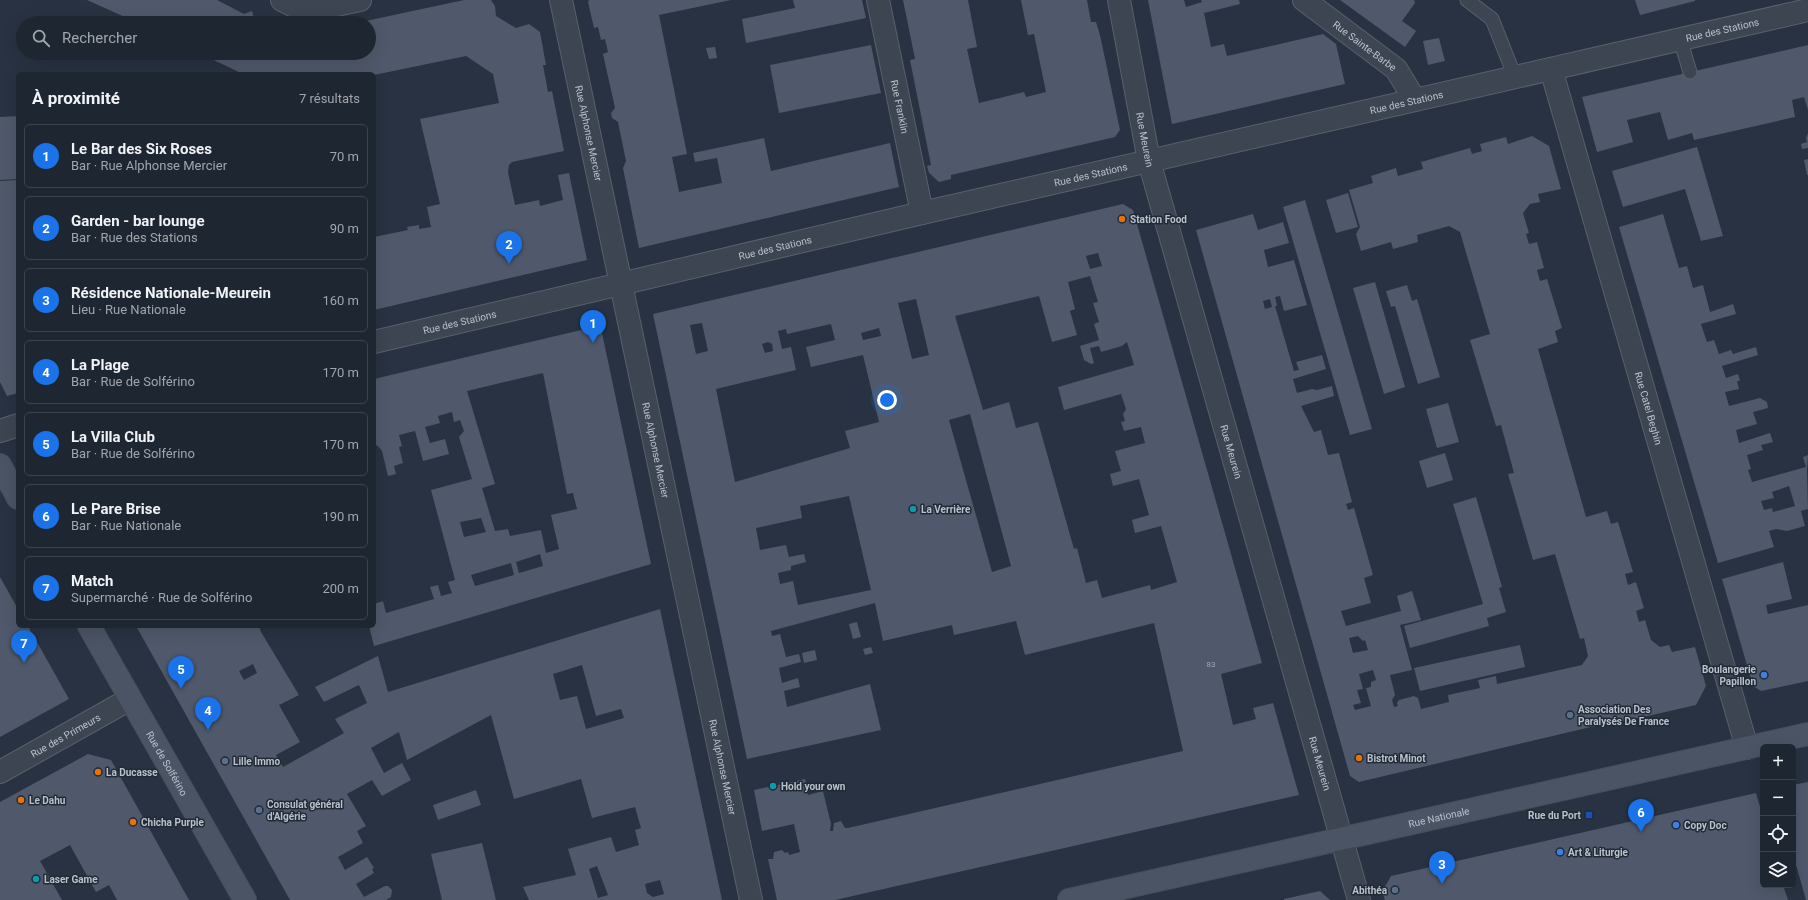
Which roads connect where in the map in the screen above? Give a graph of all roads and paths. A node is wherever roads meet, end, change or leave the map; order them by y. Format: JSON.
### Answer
{"nodes":[{"id":1,"x":282,"y":0,"type":"edge"},
{"id":2,"x":360,"y":0,"type":"edge"},
{"id":3,"x":561,"y":0,"type":"edge"},
{"id":4,"x":878,"y":0,"type":"edge"},
{"id":5,"x":1119,"y":0,"type":"edge"},
{"id":6,"x":1304,"y":0,"type":"edge"},
{"id":7,"x":1468,"y":0,"type":"edge"},
{"id":8,"x":1808,"y":10,"type":"edge"},
{"id":9,"x":1680,"y":39,"type":"junction"},
{"id":10,"x":1551,"y":69,"type":"junction"},
{"id":11,"x":1690,"y":72,"type":"dead end"},
{"id":12,"x":1514,"y":77,"type":"junction"},
{"id":13,"x":1415,"y":100,"type":"junction"},
{"id":14,"x":1149,"y":161,"type":"junction"},
{"id":15,"x":922,"y":214,"type":"junction"},
{"id":16,"x":621,"y":284,"type":"junction"},
{"id":17,"x":376,"y":342,"type":"edge"},
{"id":18,"x":16,"y":426,"type":"edge"},
{"id":19,"x":0,"y":431,"type":"edge"},
{"id":20,"x":0,"y":465,"type":"edge"},
{"id":21,"x":16,"y":494,"type":"edge"},
{"id":22,"x":90,"y":628,"type":"edge"},
{"id":23,"x":130,"y":699,"type":"junction"},
{"id":24,"x":1808,"y":734,"type":"edge"},
{"id":25,"x":1747,"y":748,"type":"junction"},
{"id":26,"x":0,"y":772,"type":"edge"},
{"id":27,"x":1341,"y":838,"type":"junction"},
{"id":28,"x":245,"y":900,"type":"edge"},
{"id":29,"x":751,"y":900,"type":"edge"},
{"id":30,"x":1069,"y":900,"type":"edge"},
{"id":31,"x":1359,"y":900,"type":"edge"}],
"edges":[{"from":1,"to":2,"type":"street"},
{"from":3,"to":16,"type":"street","name":"Rue Alphonse Mercier"},
{"from":4,"to":15,"type":"street","name":"Rue Franklin"},
{"from":5,"to":14,"type":"street","name":"Rue Meurein"},
{"from":6,"to":13,"type":"street","name":"Rue Sainte-Barbe"},
{"from":7,"to":12,"type":"lane"},
{"from":8,"to":9,"type":"street","name":"Rue des Stations"},
{"from":9,"to":10,"type":"street","name":"Rue des Stations"},
{"from":9,"to":11,"type":"lane"},
{"from":10,"to":12,"type":"street","name":"Rue des Stations"},
{"from":10,"to":25,"type":"street","name":"Rue Catel Beghin"},
{"from":12,"to":13,"type":"street","name":"Rue des Stations"},
{"from":13,"to":14,"type":"street","name":"Rue des Stations"},
{"from":14,"to":15,"type":"street","name":"Rue des Stations"},
{"from":14,"to":27,"type":"street","name":"Rue Meurein"},
{"from":15,"to":16,"type":"street","name":"Rue des Stations"},
{"from":16,"to":17,"type":"street","name":"Rue des Stations"},
{"from":16,"to":29,"type":"street","name":"Rue Alphonse Mercier"},
{"from":18,"to":19,"type":"street"},
{"from":20,"to":21,"type":"street"},
{"from":22,"to":23,"type":"street","name":"Rue de Solférino"},
{"from":23,"to":26,"type":"street","name":"Rue des Primeurs"},
{"from":23,"to":28,"type":"street","name":"Rue de Solférino"},
{"from":24,"to":25,"type":"street","name":"Rue Nationale"},
{"from":25,"to":27,"type":"street","name":"Rue Nationale"},
{"from":27,"to":30,"type":"street","name":"Rue Nationale"},
{"from":27,"to":31,"type":"street","name":"Rue Meurein"}]}
